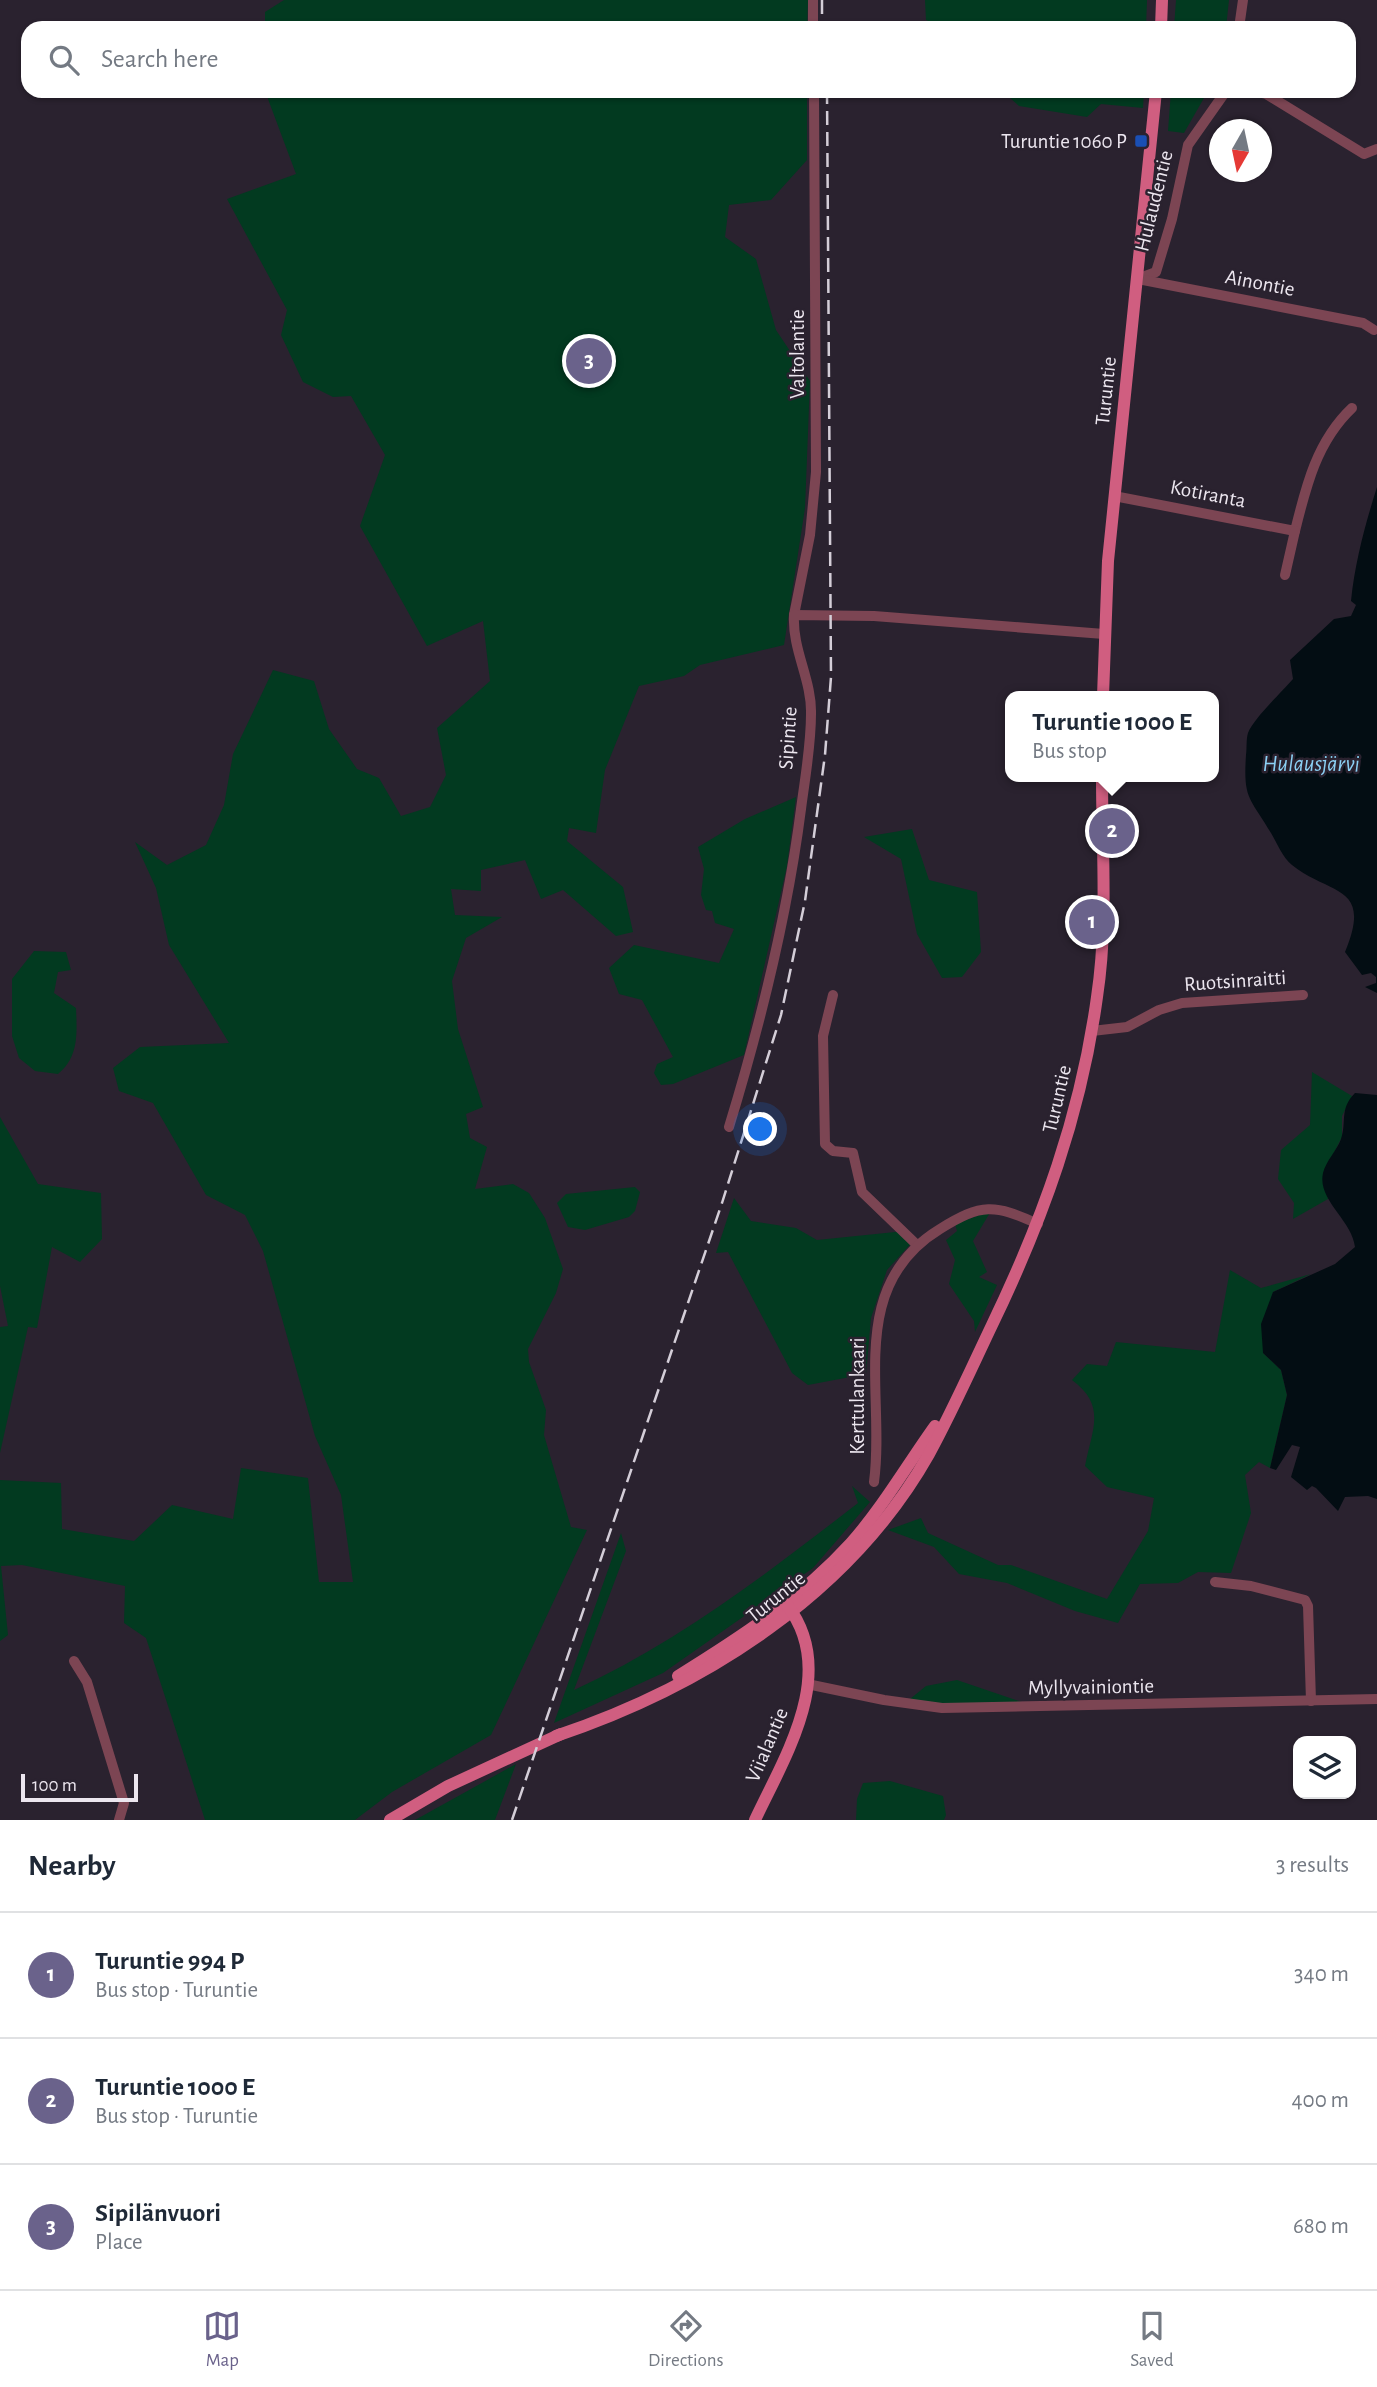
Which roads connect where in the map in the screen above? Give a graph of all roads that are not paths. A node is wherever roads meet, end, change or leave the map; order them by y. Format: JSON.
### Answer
{"nodes":[{"id":1,"x":813,"y":0,"type":"edge"},
{"id":2,"x":1162,"y":0,"type":"edge"},
{"id":3,"x":1242,"y":0,"type":"edge"},
{"id":4,"x":813,"y":21,"type":"edge"},
{"id":5,"x":1161,"y":21,"type":"edge"},
{"id":6,"x":1240,"y":21,"type":"edge"},
{"id":7,"x":814,"y":98,"type":"edge"},
{"id":8,"x":1156,"y":98,"type":"edge"},
{"id":9,"x":1221,"y":98,"type":"edge"},
{"id":10,"x":1269,"y":98,"type":"edge"},
{"id":11,"x":1377,"y":149,"type":"edge"},
{"id":12,"x":1138,"y":279,"type":"junction"},
{"id":13,"x":1374,"y":330,"type":"dead end"},
{"id":14,"x":1352,"y":408,"type":"dead end"},
{"id":15,"x":1114,"y":496,"type":"junction"},
{"id":16,"x":1295,"y":531,"type":"junction"},
{"id":17,"x":1285,"y":575,"type":"dead end"},
{"id":18,"x":794,"y":615,"type":"junction"},
{"id":19,"x":1104,"y":634,"type":"junction"},
{"id":20,"x":1103,"y":691,"type":"edge"},
{"id":21,"x":1102,"y":782,"type":"edge"},
{"id":22,"x":1303,"y":995,"type":"dead end"},
{"id":23,"x":833,"y":996,"type":"dead end"},
{"id":24,"x":1092,"y":1031,"type":"junction"},
{"id":25,"x":729,"y":1127,"type":"dead end"},
{"id":26,"x":1038,"y":1224,"type":"junction"},
{"id":27,"x":916,"y":1244,"type":"junction"},
{"id":28,"x":874,"y":1482,"type":"dead end"},
{"id":29,"x":1215,"y":1582,"type":"dead end"},
{"id":30,"x":789,"y":1608,"type":"junction"},
{"id":31,"x":74,"y":1661,"type":"dead end"},
{"id":32,"x":807,"y":1684,"type":"junction"},
{"id":33,"x":1377,"y":1699,"type":"edge"},
{"id":34,"x":1311,"y":1701,"type":"junction"},
{"id":35,"x":119,"y":1820,"type":"edge"},
{"id":36,"x":390,"y":1820,"type":"edge"},
{"id":37,"x":755,"y":1820,"type":"edge"}],
"edges":[{"from":1,"to":4,"type":"street"},
{"from":2,"to":5,"type":"main road"},
{"from":3,"to":6,"type":"street"},
{"from":7,"to":18,"type":"street","name":"Valtolantie"},
{"from":8,"to":12,"type":"main road","name":"Turuntie"},
{"from":9,"to":12,"type":"street","name":"Hulaudentie"},
{"from":10,"to":11,"type":"street"},
{"from":12,"to":13,"type":"street","name":"Ainontie"},
{"from":12,"to":15,"type":"main road","name":"Turuntie"},
{"from":14,"to":16,"type":"street"},
{"from":15,"to":16,"type":"street","name":"Kotiranta"},
{"from":15,"to":19,"type":"main road","name":"Turuntie"},
{"from":16,"to":17,"type":"street"},
{"from":18,"to":19,"type":"street"},
{"from":18,"to":25,"type":"street","name":"Sipintie"},
{"from":19,"to":20,"type":"main road","name":"Turuntie"},
{"from":21,"to":24,"type":"main road","name":"Turuntie"},
{"from":22,"to":24,"type":"street","name":"Ruotsinraitti"},
{"from":23,"to":27,"type":"street"},
{"from":24,"to":26,"type":"main road","name":"Turuntie"},
{"from":26,"to":27,"type":"street","name":"Kerttulankaari"},
{"from":26,"to":30,"type":"main road","name":"Turuntie"},
{"from":27,"to":28,"type":"street","name":"Kerttulankaari"},
{"from":29,"to":34,"type":"street"},
{"from":30,"to":32,"type":"main road","name":"Viialantie"},
{"from":30,"to":36,"type":"main road","name":"Turuntie"},
{"from":31,"to":35,"type":"street"},
{"from":32,"to":34,"type":"street","name":"Myllyvainiontie"},
{"from":32,"to":37,"type":"main road","name":"Viialantie"},
{"from":33,"to":34,"type":"street","name":"Myllyvainiontie"}]}
